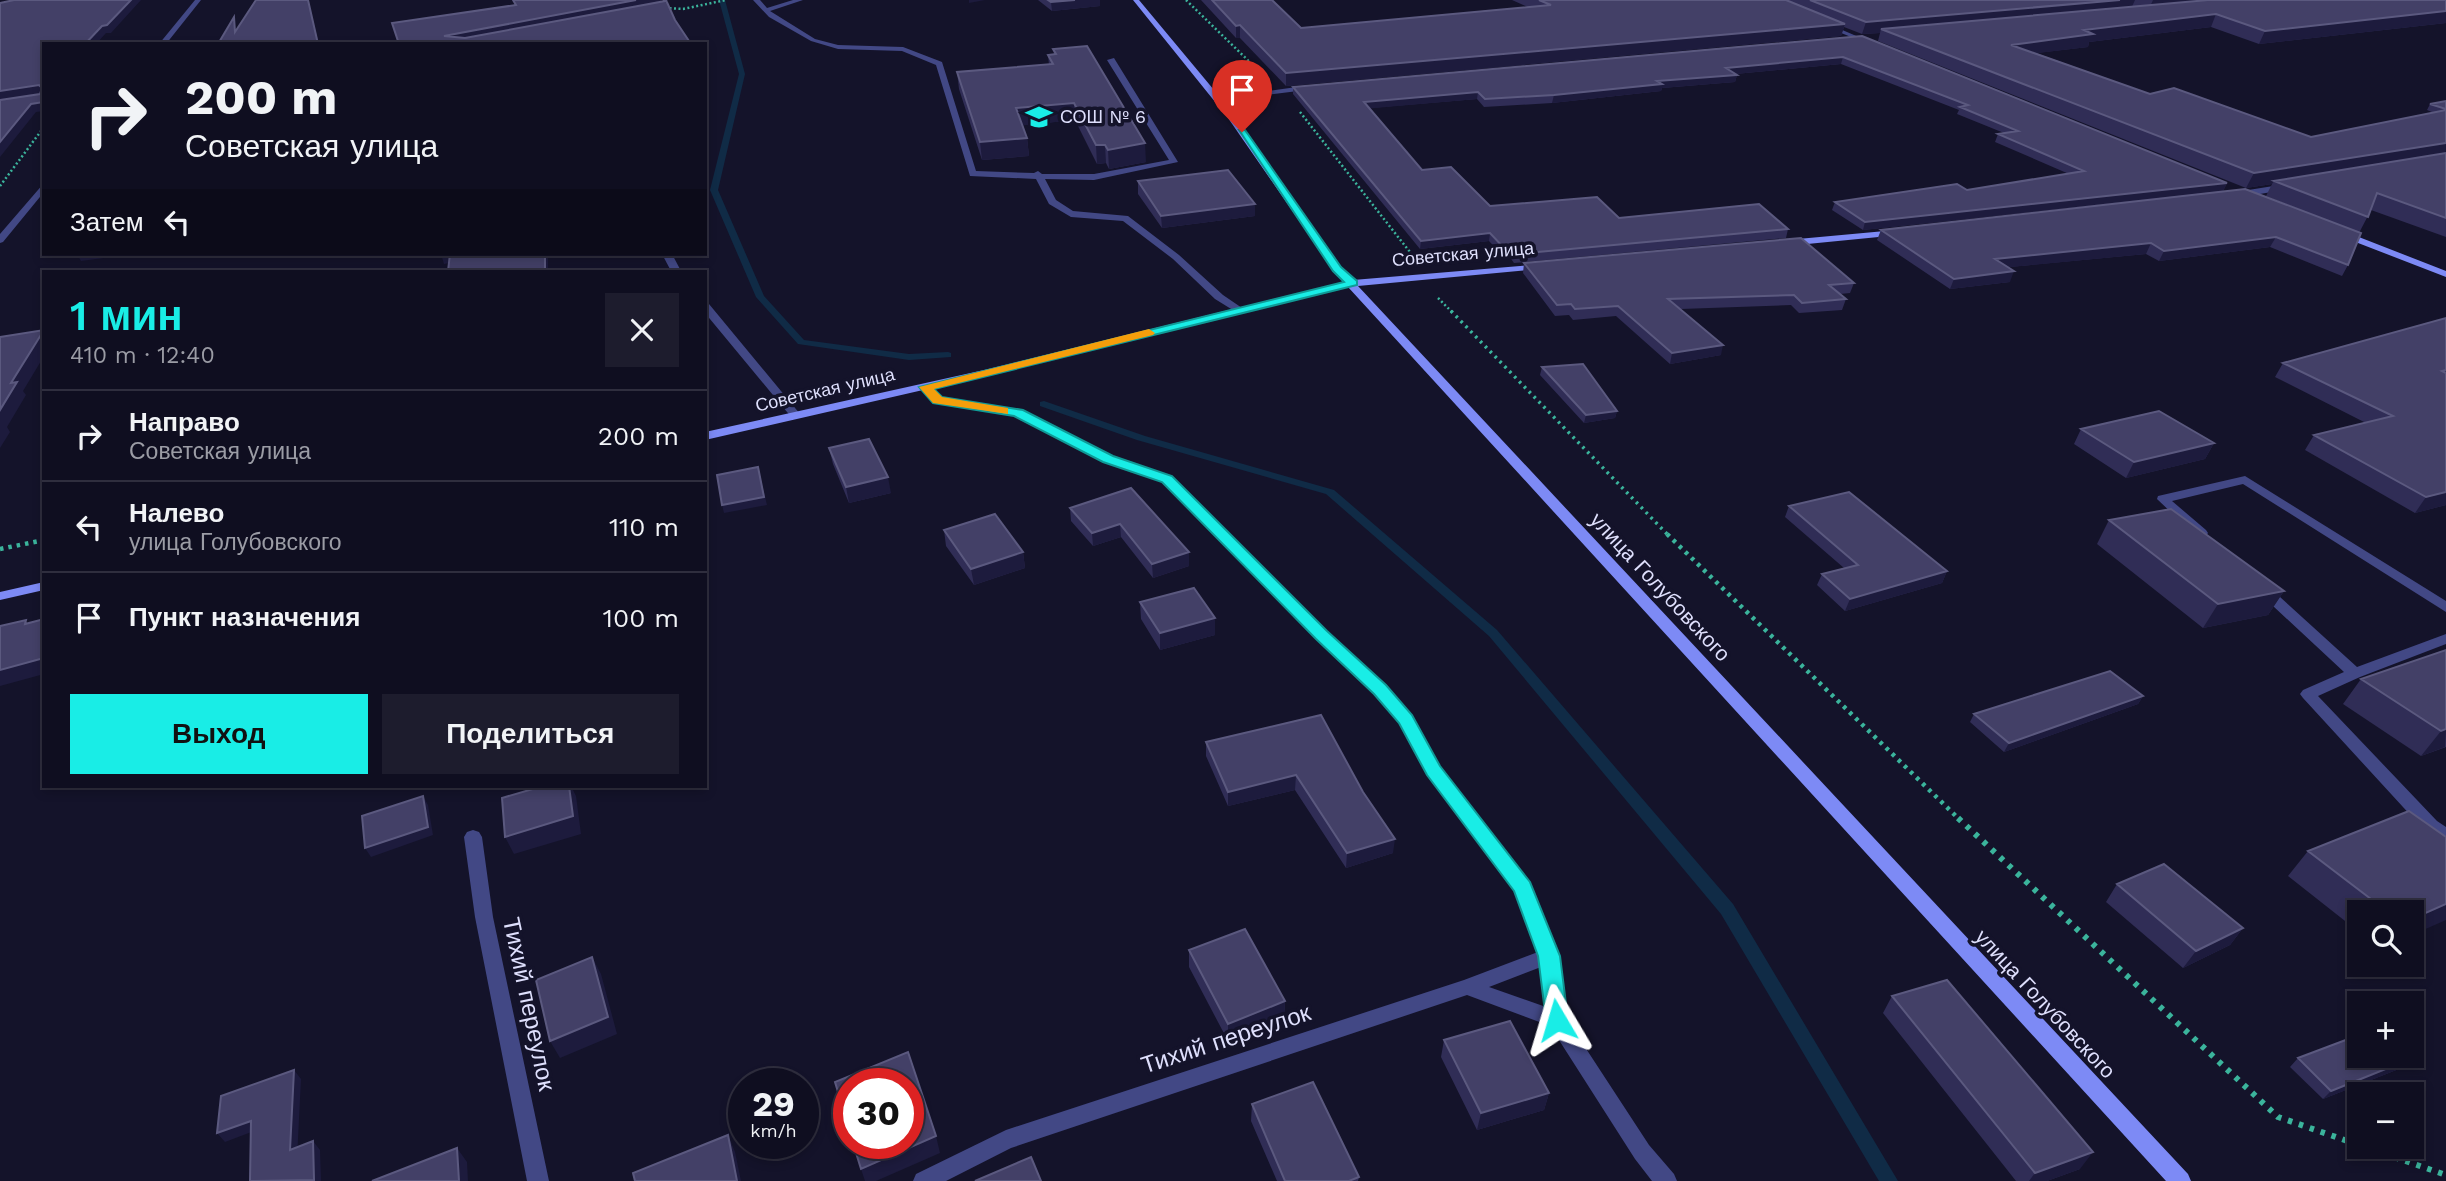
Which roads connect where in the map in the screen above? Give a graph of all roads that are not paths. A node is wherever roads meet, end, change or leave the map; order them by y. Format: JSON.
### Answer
{"nodes":[{"id":1,"x":198,"y":0,"type":"edge"},
{"id":2,"x":755,"y":0,"type":"edge"},
{"id":3,"x":800,"y":0,"type":"edge"},
{"id":4,"x":1136,"y":0,"type":"edge"},
{"id":5,"x":765,"y":11,"type":"junction"},
{"id":6,"x":1814,"y":20,"type":"edge"},
{"id":7,"x":1865,"y":41,"type":"junction"},
{"id":8,"x":164,"y":42,"type":"edge"},
{"id":9,"x":1840,"y":43,"type":"edge"},
{"id":10,"x":1878,"y":43,"type":"edge"},
{"id":11,"x":1111,"y":60,"type":"dead end"},
{"id":12,"x":1324,"y":86,"type":"edge"},
{"id":13,"x":1217,"y":99,"type":"junction"},
{"id":14,"x":1038,"y":174,"type":"junction"},
{"id":15,"x":2299,"y":185,"type":"edge"},
{"id":16,"x":42,"y":188,"type":"edge"},
{"id":17,"x":2267,"y":204,"type":"edge"},
{"id":18,"x":2331,"y":229,"type":"edge"},
{"id":19,"x":1902,"y":233,"type":"edge"},
{"id":20,"x":0,"y":240,"type":"edge"},
{"id":21,"x":1778,"y":244,"type":"edge"},
{"id":22,"x":1556,"y":265,"type":"edge"},
{"id":23,"x":2446,"y":274,"type":"edge"},
{"id":24,"x":1353,"y":283,"type":"junction"},
{"id":25,"x":707,"y":308,"type":"edge"},
{"id":26,"x":1240,"y":310,"type":"junction"},
{"id":27,"x":926,"y":387,"type":"junction"},
{"id":28,"x":796,"y":416,"type":"junction"},
{"id":29,"x":707,"y":436,"type":"edge"},
{"id":30,"x":2214,"y":545,"type":"edge"},
{"id":31,"x":2254,"y":582,"type":"edge"},
{"id":32,"x":42,"y":586,"type":"edge"},
{"id":33,"x":0,"y":596,"type":"edge"},
{"id":34,"x":2446,"y":607,"type":"edge"},
{"id":35,"x":2446,"y":639,"type":"edge"},
{"id":36,"x":2355,"y":673,"type":"junction"},
{"id":37,"x":2446,"y":835,"type":"edge"},
{"id":38,"x":473,"y":837,"type":"dead end"},
{"id":39,"x":1549,"y":956,"type":"junction"},
{"id":40,"x":1467,"y":986,"type":"junction"},
{"id":41,"x":1557,"y":1020,"type":"junction"},
{"id":42,"x":538,"y":1181,"type":"edge"},
{"id":43,"x":924,"y":1181,"type":"edge"},
{"id":44,"x":1666,"y":1181,"type":"edge"},
{"id":45,"x":2180,"y":1181,"type":"edge"}],
"edges":[{"from":1,"to":8,"type":"street"},
{"from":2,"to":5,"type":"street"},
{"from":3,"to":5,"type":"street"},
{"from":4,"to":13,"type":"street","name":"улица Голубовского"},
{"from":5,"to":14,"type":"street"},
{"from":6,"to":7,"type":"street"},
{"from":7,"to":9,"type":"street"},
{"from":7,"to":10,"type":"street"},
{"from":11,"to":14,"type":"street"},
{"from":12,"to":13,"type":"street"},
{"from":13,"to":24,"type":"street","name":"улица Голубовского"},
{"from":14,"to":26,"type":"street"},
{"from":15,"to":17,"type":"street"},
{"from":16,"to":20,"type":"street"},
{"from":18,"to":23,"type":"street"},
{"from":19,"to":21,"type":"street"},
{"from":22,"to":24,"type":"street","name":"Советская улица"},
{"from":24,"to":26,"type":"street","name":"Советская улица"},
{"from":24,"to":45,"type":"street","name":"улица Голубовского"},
{"from":25,"to":28,"type":"street"},
{"from":26,"to":27,"type":"street","name":"Советская улица"},
{"from":27,"to":28,"type":"street","name":"Советская улица"},
{"from":27,"to":39,"type":"street"},
{"from":28,"to":29,"type":"street","name":"Советская улица"},
{"from":30,"to":34,"type":"street"},
{"from":31,"to":36,"type":"street"},
{"from":32,"to":33,"type":"street"},
{"from":35,"to":36,"type":"street"},
{"from":36,"to":37,"type":"street"},
{"from":38,"to":42,"type":"street","name":"Тихий переулок"},
{"from":39,"to":40,"type":"street","name":"Тихий переулок"},
{"from":39,"to":41,"type":"street"},
{"from":40,"to":41,"type":"street"},
{"from":40,"to":43,"type":"street","name":"Тихий переулок"},
{"from":41,"to":44,"type":"street"}]}
